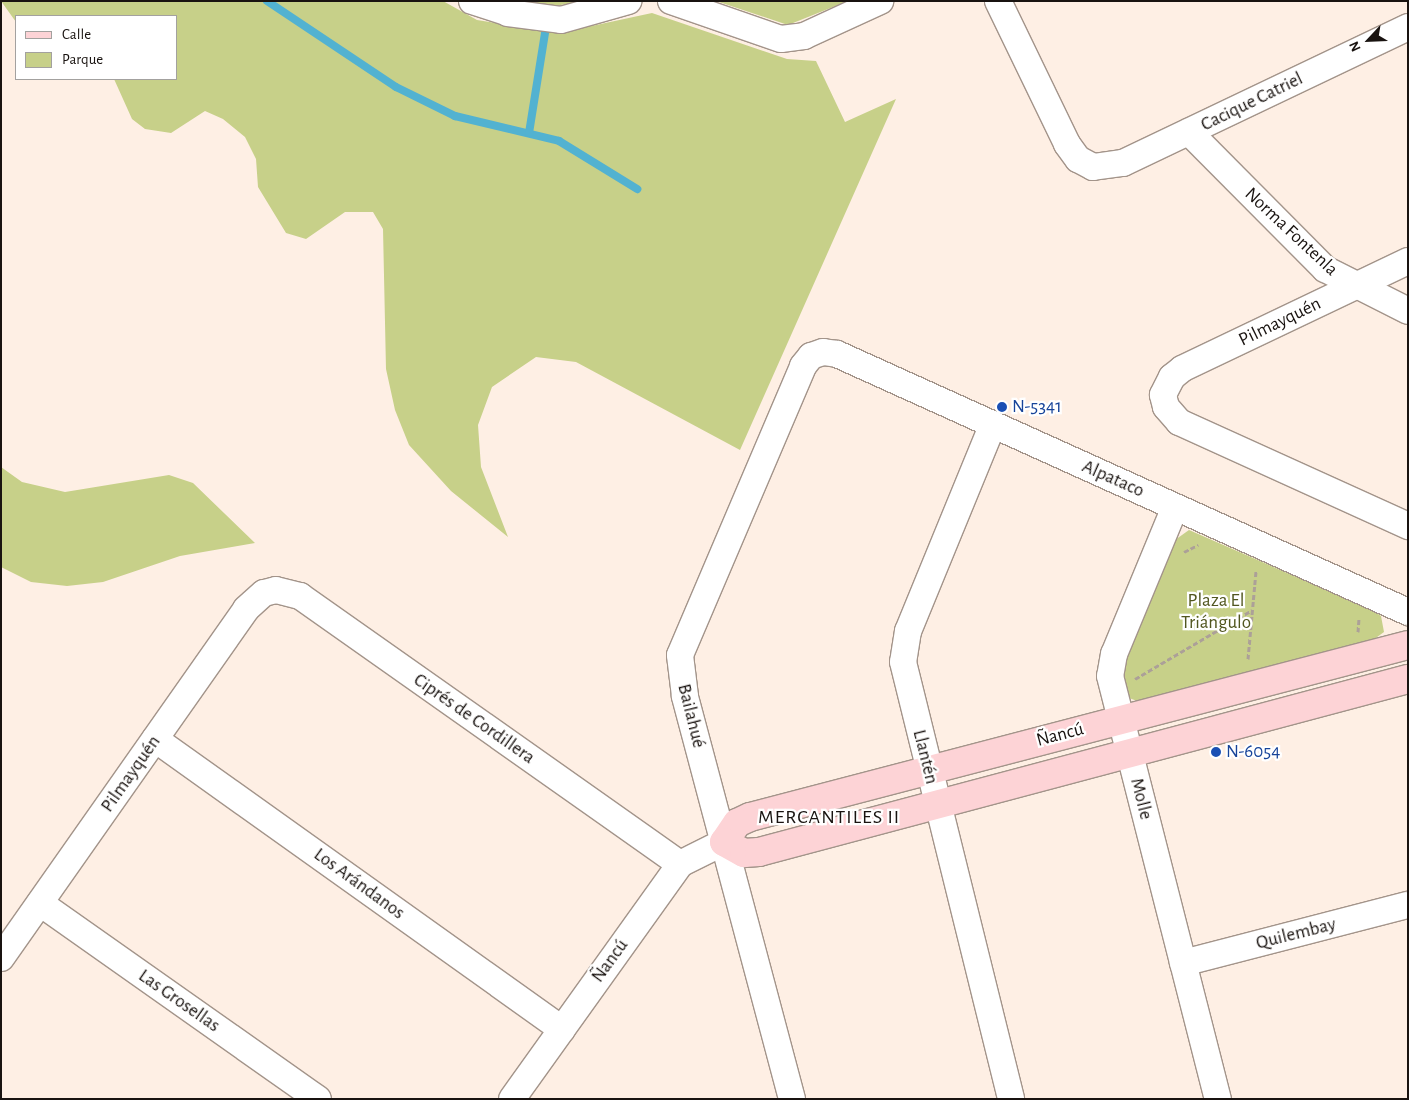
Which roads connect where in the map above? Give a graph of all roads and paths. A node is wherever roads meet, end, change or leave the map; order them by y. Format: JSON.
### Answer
{"nodes":[{"id":1,"x":472,"y":1,"type":"edge"},
{"id":2,"x":628,"y":1,"type":"edge"},
{"id":3,"x":671,"y":1,"type":"edge"},
{"id":4,"x":880,"y":1,"type":"edge"},
{"id":5,"x":998,"y":1,"type":"edge"},
{"id":6,"x":1408,"y":27,"type":"edge"},
{"id":7,"x":1189,"y":132,"type":"junction"},
{"id":8,"x":1408,"y":261,"type":"edge"},
{"id":9,"x":1353,"y":286,"type":"junction"},
{"id":10,"x":1408,"y":311,"type":"edge"},
{"id":11,"x":817,"y":353,"type":"joint"},
{"id":12,"x":993,"y":424,"type":"junction"},
{"id":13,"x":1175,"y":507,"type":"junction"},
{"id":14,"x":1408,"y":526,"type":"edge"},
{"id":15,"x":1204,"y":542,"type":"dead end"},
{"id":16,"x":1178,"y":562,"type":"dead end"},
{"id":17,"x":1265,"y":570,"type":"dead end"},
{"id":18,"x":264,"y":593,"type":"joint"},
{"id":19,"x":1252,"y":610,"type":"junction"},
{"id":20,"x":1408,"y":612,"type":"edge"},
{"id":21,"x":1359,"y":614,"type":"dead end"},
{"id":22,"x":1357,"y":638,"type":"dead end"},
{"id":23,"x":1408,"y":645,"type":"edge"},
{"id":24,"x":1248,"y":660,"type":"dead end"},
{"id":25,"x":1408,"y":679,"type":"edge"},
{"id":26,"x":1133,"y":680,"type":"dead end"},
{"id":27,"x":1121,"y":719,"type":"junction"},
{"id":28,"x":155,"y":739,"type":"junction"},
{"id":29,"x":1129,"y":753,"type":"junction"},
{"id":30,"x":928,"y":770,"type":"junction"},
{"id":31,"x":936,"y":804,"type":"junction"},
{"id":32,"x":724,"y":842,"type":"junction"},
{"id":33,"x":680,"y":864,"type":"junction"},
{"id":34,"x":40,"y":903,"type":"junction"},
{"id":35,"x":1408,"y":905,"type":"edge"},
{"id":36,"x":1,"y":958,"type":"edge"},
{"id":37,"x":1183,"y":963,"type":"junction"},
{"id":38,"x":562,"y":1029,"type":"junction"},
{"id":39,"x":318,"y":1099,"type":"edge"},
{"id":40,"x":512,"y":1099,"type":"edge"},
{"id":41,"x":792,"y":1099,"type":"edge"},
{"id":42,"x":1011,"y":1099,"type":"edge"},
{"id":43,"x":1218,"y":1099,"type":"edge"}],
"edges":[{"from":1,"to":2,"type":"street"},
{"from":3,"to":4,"type":"street"},
{"from":5,"to":7,"type":"street","name":"Cacique Catriel"},
{"from":6,"to":7,"type":"street","name":"Cacique Catriel"},
{"from":7,"to":9,"type":"street","name":"Norma Fontenla"},
{"from":8,"to":9,"type":"street","name":"Pilmayquén"},
{"from":9,"to":10,"type":"street","name":"Norma Fontenla"},
{"from":9,"to":14,"type":"street","name":"Pilmayquén"},
{"from":11,"to":12,"type":"street","name":"Alpataco"},
{"from":11,"to":32,"type":"street","name":"Bailahué"},
{"from":12,"to":13,"type":"street","name":"Alpataco"},
{"from":12,"to":30,"type":"street","name":"Llantén"},
{"from":13,"to":20,"type":"street","name":"Alpataco"},
{"from":13,"to":27,"type":"street","name":"Molle"},
{"from":15,"to":16,"type":"path"},
{"from":17,"to":19,"type":"path"},
{"from":18,"to":28,"type":"street","name":"Pilmayquén"},
{"from":18,"to":33,"type":"street","name":"Ciprés de Cordillera"},
{"from":19,"to":24,"type":"path"},
{"from":19,"to":26,"type":"path"},
{"from":21,"to":22,"type":"path"},
{"from":23,"to":27,"type":"street","name":"Ñancú"},
{"from":25,"to":29,"type":"street","name":"Ñancú"},
{"from":27,"to":29,"type":"street","name":"Molle"},
{"from":27,"to":30,"type":"street","name":"Ñancú"},
{"from":28,"to":34,"type":"street","name":"Pilmayquén"},
{"from":28,"to":38,"type":"street","name":"Los Arándanos"},
{"from":29,"to":31,"type":"street","name":"Ñancú"},
{"from":29,"to":37,"type":"street","name":"Molle"},
{"from":30,"to":31,"type":"street","name":"Llantén"},
{"from":30,"to":32,"type":"street","name":"Ñancú"},
{"from":31,"to":32,"type":"street","name":"Ñancú"},
{"from":31,"to":42,"type":"street","name":"Llantén"},
{"from":32,"to":33,"type":"street","name":"Ñancú"},
{"from":32,"to":41,"type":"street","name":"Bailahué"},
{"from":33,"to":38,"type":"street","name":"Ñancú"},
{"from":34,"to":36,"type":"street","name":"Pilmayquén"},
{"from":34,"to":39,"type":"street","name":"Las Grosellas"},
{"from":35,"to":37,"type":"street","name":"Quilembay"},
{"from":37,"to":43,"type":"street","name":"Molle"},
{"from":38,"to":40,"type":"street","name":"Ñancú"}]}
